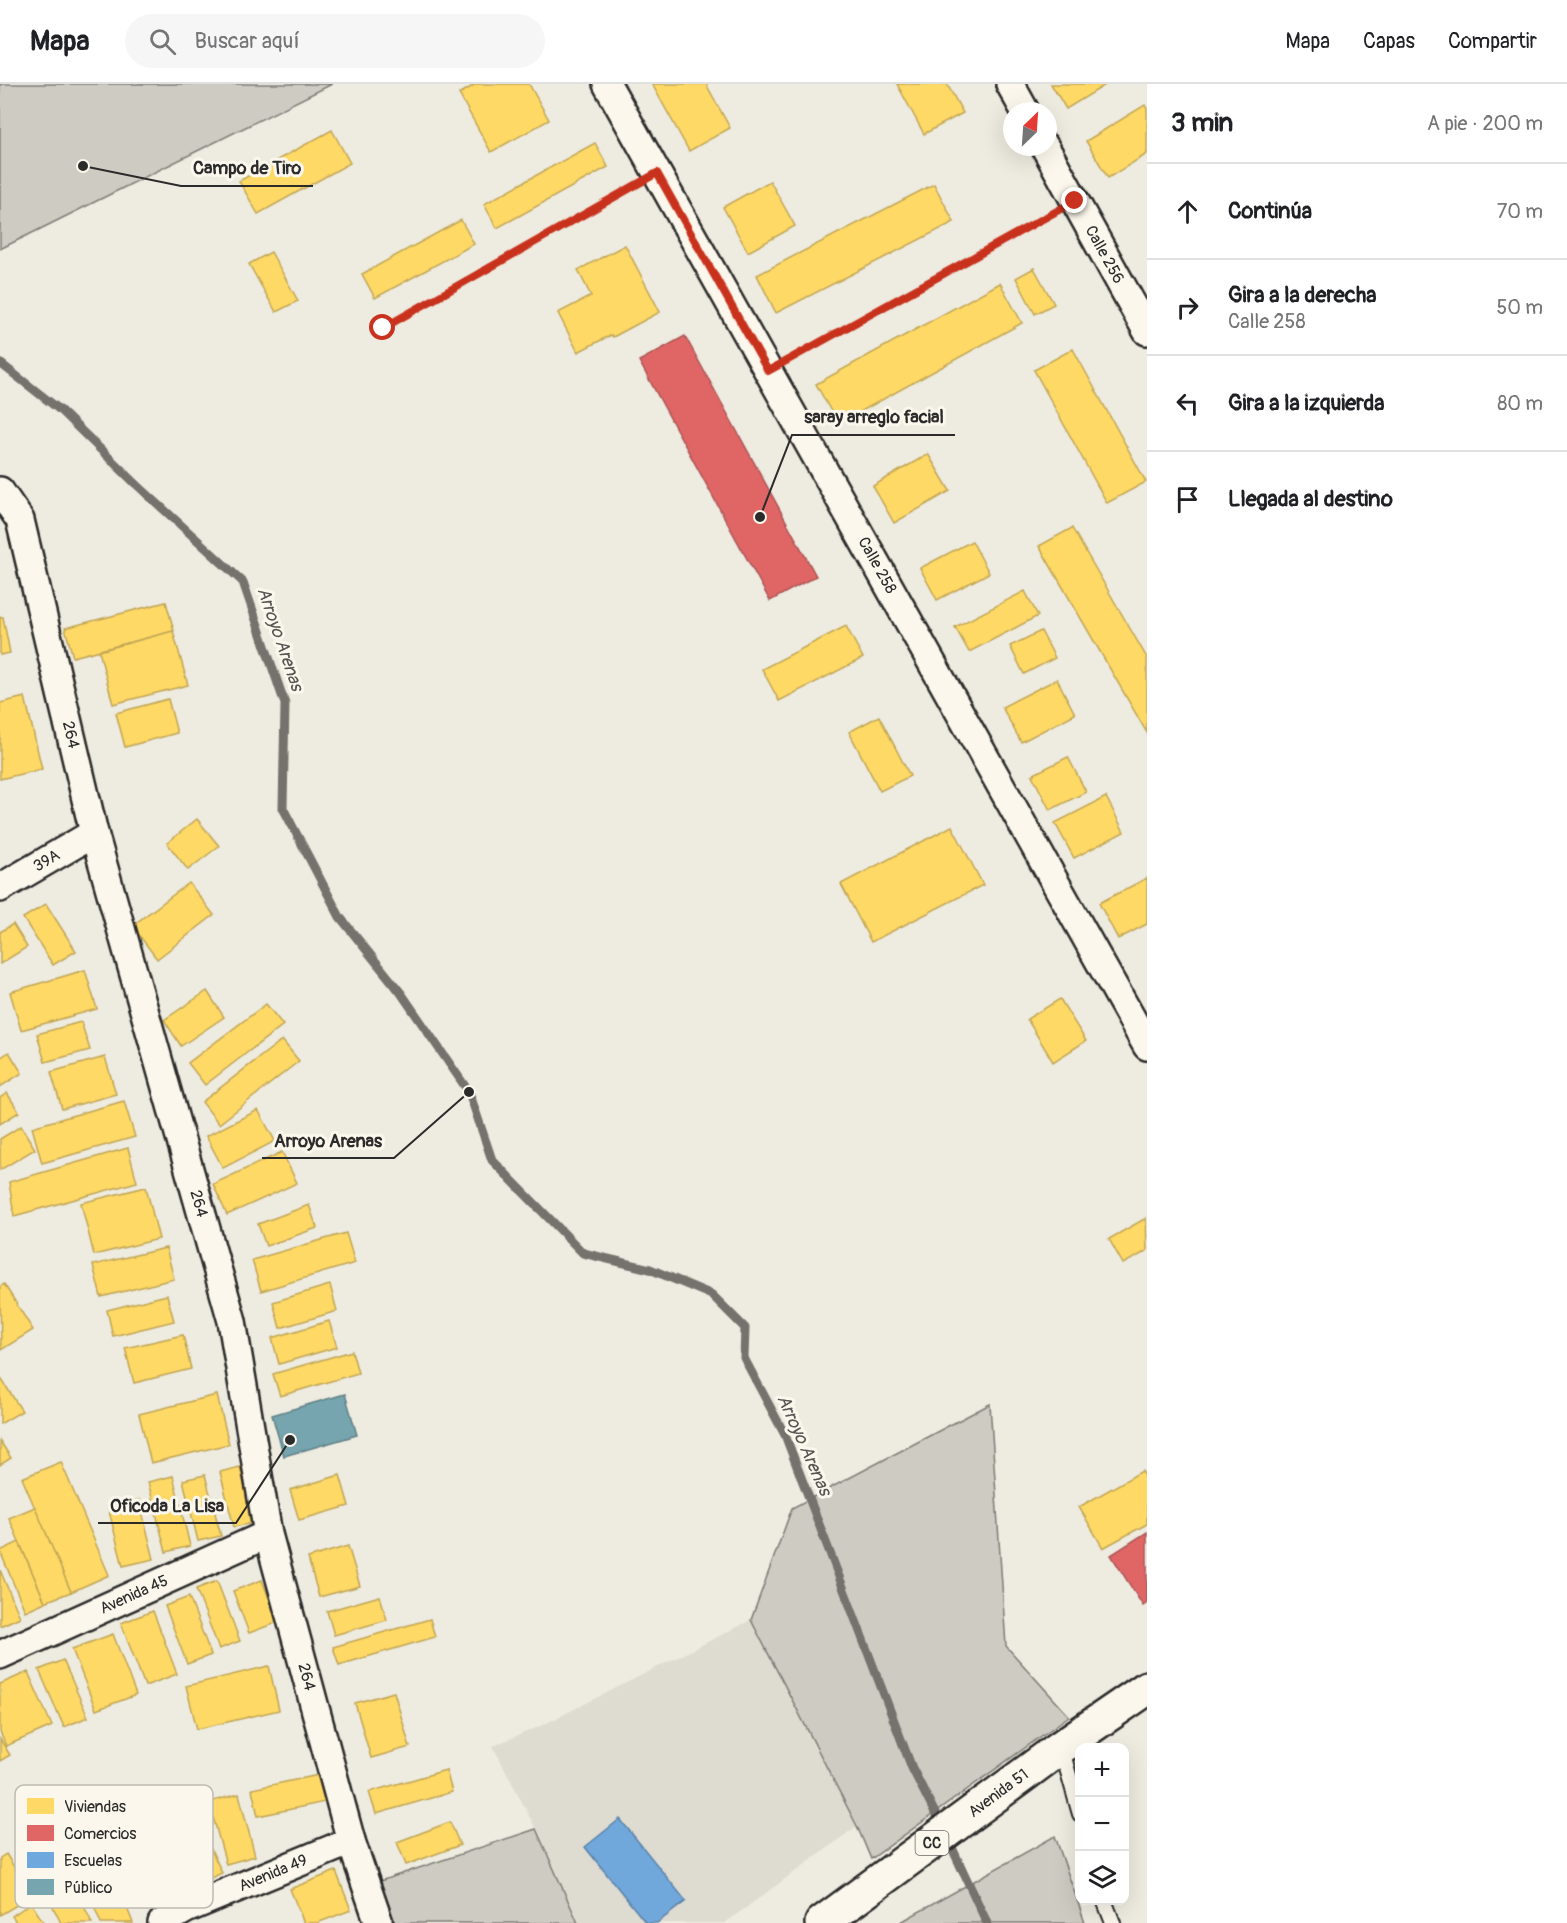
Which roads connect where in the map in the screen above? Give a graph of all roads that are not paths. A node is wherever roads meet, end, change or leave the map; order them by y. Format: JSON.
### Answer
{"nodes":[{"id":1,"x":607,"y":84,"type":"edge"},
{"id":2,"x":1010,"y":84,"type":"edge"},
{"id":3,"x":1020,"y":102,"type":"edge"},
{"id":4,"x":1050,"y":156,"type":"edge"},
{"id":5,"x":1147,"y":331,"type":"edge"},
{"id":6,"x":0,"y":491,"type":"edge"},
{"id":7,"x":94,"y":833,"type":"junction"},
{"id":8,"x":0,"y":888,"type":"edge"},
{"id":9,"x":1147,"y":1046,"type":"edge"},
{"id":10,"x":268,"y":1534,"type":"junction"},
{"id":11,"x":0,"y":1655,"type":"edge"},
{"id":12,"x":1147,"y":1688,"type":"edge"},
{"id":13,"x":1051,"y":1755,"type":"junction"},
{"id":14,"x":1075,"y":1804,"type":"edge"},
{"id":15,"x":351,"y":1841,"type":"junction"},
{"id":16,"x":213,"y":1898,"type":"edge"},
{"id":17,"x":1106,"y":1905,"type":"edge"},
{"id":18,"x":188,"y":1908,"type":"edge"},
{"id":19,"x":162,"y":1923,"type":"edge"},
{"id":20,"x":379,"y":1923,"type":"edge"},
{"id":21,"x":822,"y":1923,"type":"edge"},
{"id":22,"x":1113,"y":1923,"type":"edge"}],
"edges":[{"from":1,"to":9,"type":"street","name":"Calle 258"},
{"from":2,"to":3,"type":"street"},
{"from":4,"to":5,"type":"street","name":"Calle 256"},
{"from":6,"to":7,"type":"street","name":"264"},
{"from":7,"to":8,"type":"street","name":"39A"},
{"from":7,"to":10,"type":"street","name":"264"},
{"from":10,"to":11,"type":"street","name":"Avenida 45"},
{"from":10,"to":15,"type":"street","name":"264"},
{"from":12,"to":13,"type":"main road","name":"Avenida 51"},
{"from":13,"to":14,"type":"lane"},
{"from":13,"to":21,"type":"main road","name":"Avenida 51","number":"CC"},
{"from":15,"to":16,"type":"street","name":"Avenida 49"},
{"from":15,"to":20,"type":"street","name":"264"},
{"from":17,"to":22,"type":"lane"},
{"from":18,"to":19,"type":"street","name":"Avenida 49"}]}
